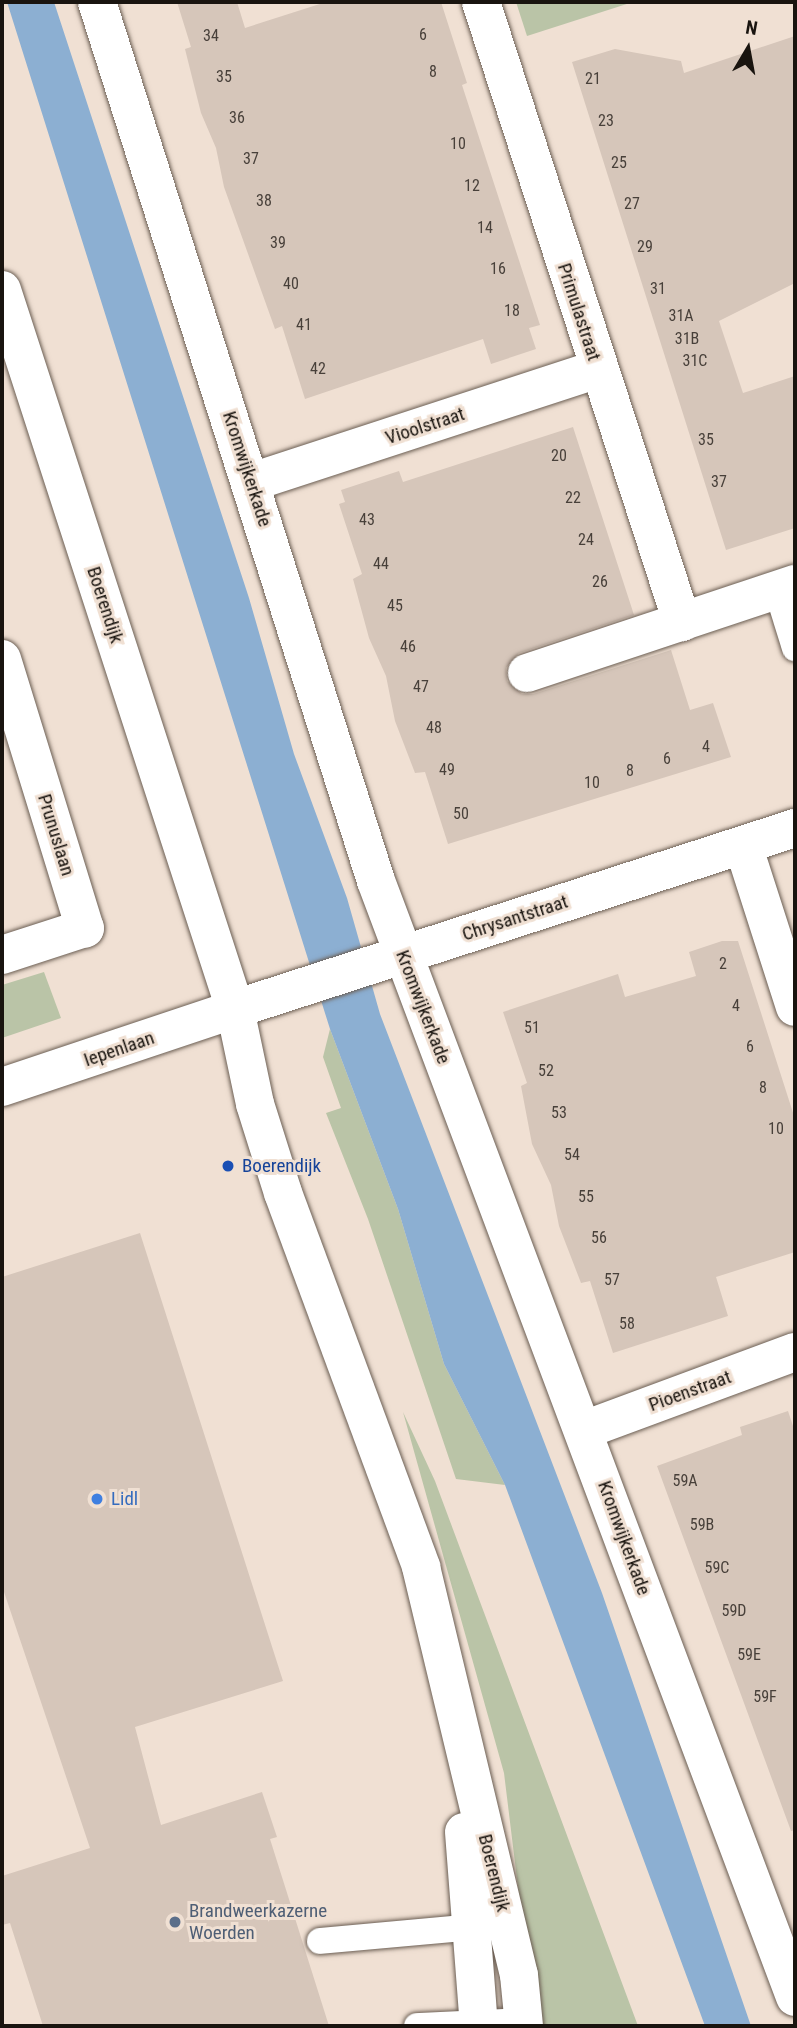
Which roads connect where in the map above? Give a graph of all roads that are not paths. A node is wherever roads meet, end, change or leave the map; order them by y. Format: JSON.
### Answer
{"nodes":[{"id":1,"x":97,"y":2,"type":"edge"},
{"id":2,"x":481,"y":2,"type":"edge"},
{"id":3,"x":2,"y":290,"type":"edge"},
{"id":4,"x":597,"y":369,"type":"junction"},
{"id":5,"x":252,"y":482,"type":"junction"},
{"id":6,"x":786,"y":587,"type":"edge"},
{"id":7,"x":681,"y":622,"type":"junction"},
{"id":8,"x":795,"y":648,"type":"edge"},
{"id":9,"x":2,"y":659,"type":"edge"},
{"id":10,"x":527,"y":673,"type":"dead end"},
{"id":11,"x":795,"y":828,"type":"edge"},
{"id":12,"x":743,"y":845,"type":"junction"},
{"id":13,"x":2,"y":955,"type":"edge"},
{"id":14,"x":391,"y":960,"type":"junction"},
{"id":15,"x":795,"y":1007,"type":"edge"},
{"id":16,"x":235,"y":1009,"type":"junction"},
{"id":17,"x":2,"y":1087,"type":"edge"},
{"id":18,"x":795,"y":1352,"type":"edge"},
{"id":19,"x":584,"y":1430,"type":"junction"},
{"id":20,"x":489,"y":1926,"type":"junction"},
{"id":21,"x":320,"y":1941,"type":"dead end"},
{"id":22,"x":795,"y":1997,"type":"edge"},
{"id":23,"x":523,"y":2024,"type":"edge"},
{"id":24,"x":479,"y":2025,"type":"edge"},
{"id":25,"x":417,"y":2026,"type":"edge"}],
"edges":[{"from":1,"to":5,"type":"street","name":"Kromwijkerkade"},
{"from":2,"to":4,"type":"street","name":"Primulastraat"},
{"from":3,"to":16,"type":"street","name":"Boerendijk"},
{"from":4,"to":5,"type":"street","name":"Vioolstraat"},
{"from":4,"to":7,"type":"street","name":"Primulastraat"},
{"from":5,"to":14,"type":"street","name":"Kromwijkerkade"},
{"from":6,"to":7,"type":"street"},
{"from":6,"to":8,"type":"lane"},
{"from":7,"to":10,"type":"street"},
{"from":9,"to":13,"type":"street","name":"Prunuslaan"},
{"from":11,"to":12,"type":"street","name":"Chrysantstraat"},
{"from":12,"to":14,"type":"street","name":"Chrysantstraat"},
{"from":12,"to":15,"type":"street"},
{"from":14,"to":16,"type":"street","name":"Chrysantstraat"},
{"from":14,"to":19,"type":"street","name":"Kromwijkerkade"},
{"from":16,"to":17,"type":"street","name":"Iepenlaan"},
{"from":16,"to":20,"type":"street","name":"Boerendijk"},
{"from":18,"to":19,"type":"street","name":"Pioenstraat"},
{"from":19,"to":22,"type":"street","name":"Kromwijkerkade"},
{"from":20,"to":21,"type":"lane"},
{"from":20,"to":23,"type":"street","name":"Boerendijk"},
{"from":20,"to":24,"type":"street","name":"Boerendijk"},
{"from":23,"to":24,"type":"lane"},
{"from":24,"to":25,"type":"lane"}]}
